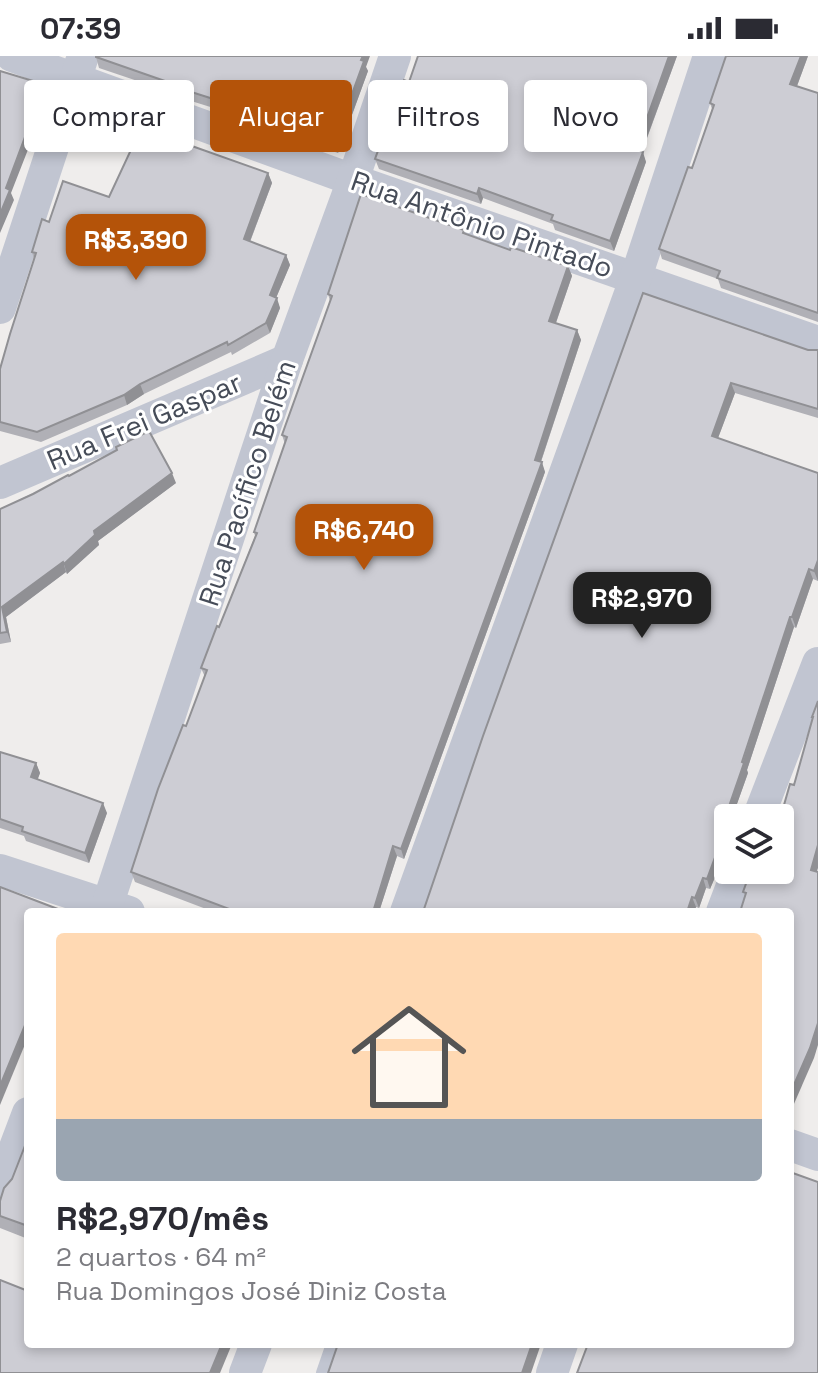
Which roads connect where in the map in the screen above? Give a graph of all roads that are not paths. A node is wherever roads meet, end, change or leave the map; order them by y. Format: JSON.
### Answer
{"nodes":[{"id":1,"x":12,"y":56,"type":"edge"},
{"id":2,"x":395,"y":56,"type":"edge"},
{"id":3,"x":709,"y":56,"type":"edge"},
{"id":4,"x":79,"y":68,"type":"edge"},
{"id":5,"x":353,"y":180,"type":"junction"},
{"id":6,"x":636,"y":277,"type":"junction"},
{"id":7,"x":0,"y":308,"type":"edge"},
{"id":8,"x":818,"y":342,"type":"edge"},
{"id":9,"x":287,"y":360,"type":"junction"},
{"id":10,"x":0,"y":483,"type":"edge"},
{"id":11,"x":818,"y":663,"type":"edge"},
{"id":12,"x":763,"y":804,"type":"edge"},
{"id":13,"x":0,"y":870,"type":"edge"},
{"id":14,"x":733,"y":884,"type":"edge"},
{"id":15,"x":108,"y":908,"type":"edge"},
{"id":16,"x":115,"y":908,"type":"edge"},
{"id":17,"x":407,"y":908,"type":"edge"},
{"id":18,"x":724,"y":908,"type":"edge"},
{"id":19,"x":24,"y":1124,"type":"edge"},
{"id":20,"x":794,"y":1146,"type":"edge"},
{"id":21,"x":818,"y":1155,"type":"edge"},
{"id":22,"x":0,"y":1187,"type":"edge"},
{"id":23,"x":254,"y":1348,"type":"edge"},
{"id":24,"x":333,"y":1348,"type":"edge"},
{"id":25,"x":561,"y":1348,"type":"edge"},
{"id":26,"x":245,"y":1373,"type":"edge"},
{"id":27,"x":324,"y":1373,"type":"edge"},
{"id":28,"x":552,"y":1373,"type":"edge"}],
"edges":[{"from":1,"to":4,"type":"street","name":"Rua Antônio Pintado"},
{"from":2,"to":5,"type":"street","name":"Rua Pacífico Belém"},
{"from":3,"to":6,"type":"street"},
{"from":4,"to":5,"type":"street","name":"Rua Antônio Pintado"},
{"from":4,"to":7,"type":"street"},
{"from":5,"to":6,"type":"street","name":"Rua Antônio Pintado"},
{"from":5,"to":9,"type":"street","name":"Rua Pacífico Belém"},
{"from":6,"to":8,"type":"street","name":"Rua Antônio Pintado"},
{"from":6,"to":17,"type":"street"},
{"from":9,"to":10,"type":"street","name":"Rua Frei Gaspar"},
{"from":9,"to":16,"type":"street","name":"Rua Pacífico Belém"},
{"from":11,"to":12,"type":"street"},
{"from":13,"to":15,"type":"street"},
{"from":14,"to":18,"type":"street"},
{"from":19,"to":22,"type":"street"},
{"from":20,"to":21,"type":"street"},
{"from":23,"to":26,"type":"street"},
{"from":24,"to":27,"type":"lane"},
{"from":25,"to":28,"type":"street"}]}
